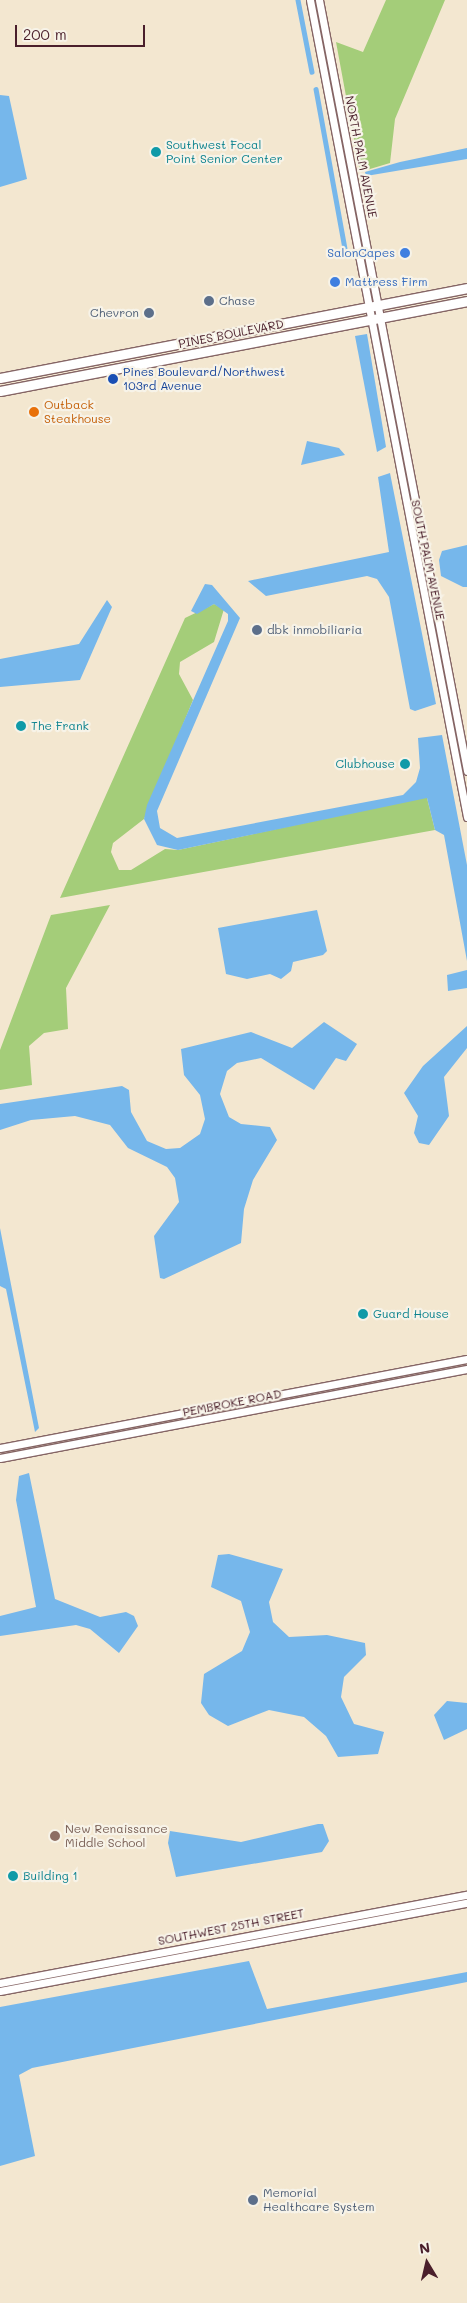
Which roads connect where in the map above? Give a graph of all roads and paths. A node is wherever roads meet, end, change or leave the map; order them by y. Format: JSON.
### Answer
{"nodes":[{"id":1,"x":310,"y":0,"type":"edge"},
{"id":2,"x":319,"y":0,"type":"edge"},
{"id":3,"x":467,"y":288,"type":"edge"},
{"id":4,"x":464,"y":301,"type":"edge"},
{"id":5,"x":379,"y":305,"type":"junction"},
{"id":6,"x":368,"y":307,"type":"junction"},
{"id":7,"x":381,"y":318,"type":"junction"},
{"id":8,"x":370,"y":320,"type":"junction"},
{"id":9,"x":0,"y":378,"type":"edge"},
{"id":10,"x":0,"y":391,"type":"edge"},
{"id":11,"x":467,"y":771,"type":"edge"},
{"id":12,"x":467,"y":817,"type":"edge"},
{"id":13,"x":467,"y":1359,"type":"edge"},
{"id":14,"x":467,"y":1369,"type":"edge"},
{"id":15,"x":0,"y":1448,"type":"edge"},
{"id":16,"x":0,"y":1458,"type":"edge"},
{"id":17,"x":467,"y":1894,"type":"edge"},
{"id":18,"x":467,"y":1903,"type":"edge"},
{"id":19,"x":0,"y":1983,"type":"edge"},
{"id":20,"x":0,"y":1991,"type":"edge"}],
"edges":[{"from":1,"to":6,"type":"main road","name":"NORTH PALM AVENUE"},
{"from":2,"to":5,"type":"main road","name":"NORTH PALM AVENUE"},
{"from":3,"to":5,"type":"highway","name":"PINES BOULEVARD"},
{"from":4,"to":7,"type":"highway","name":"PINES BOULEVARD"},
{"from":5,"to":6,"type":"highway","name":"PINES BOULEVARD"},
{"from":5,"to":7,"type":"main road","name":"NORTH PALM AVENUE"},
{"from":6,"to":8,"type":"main road","name":"SOUTH PALM AVENUE"},
{"from":6,"to":9,"type":"highway","name":"PINES BOULEVARD"},
{"from":7,"to":8,"type":"highway","name":"PINES BOULEVARD"},
{"from":7,"to":11,"type":"main road","name":"SOUTH PALM AVENUE"},
{"from":8,"to":10,"type":"highway","name":"PINES BOULEVARD"},
{"from":8,"to":12,"type":"main road","name":"SOUTH PALM AVENUE"},
{"from":13,"to":15,"type":"main road","name":"PEMBROKE ROAD"},
{"from":14,"to":16,"type":"main road","name":"PEMBROKE ROAD"},
{"from":17,"to":19,"type":"main road","name":"SOUTHWEST 25TH STREET"},
{"from":18,"to":20,"type":"main road","name":"SOUTHWEST 25TH STREET"}]}
